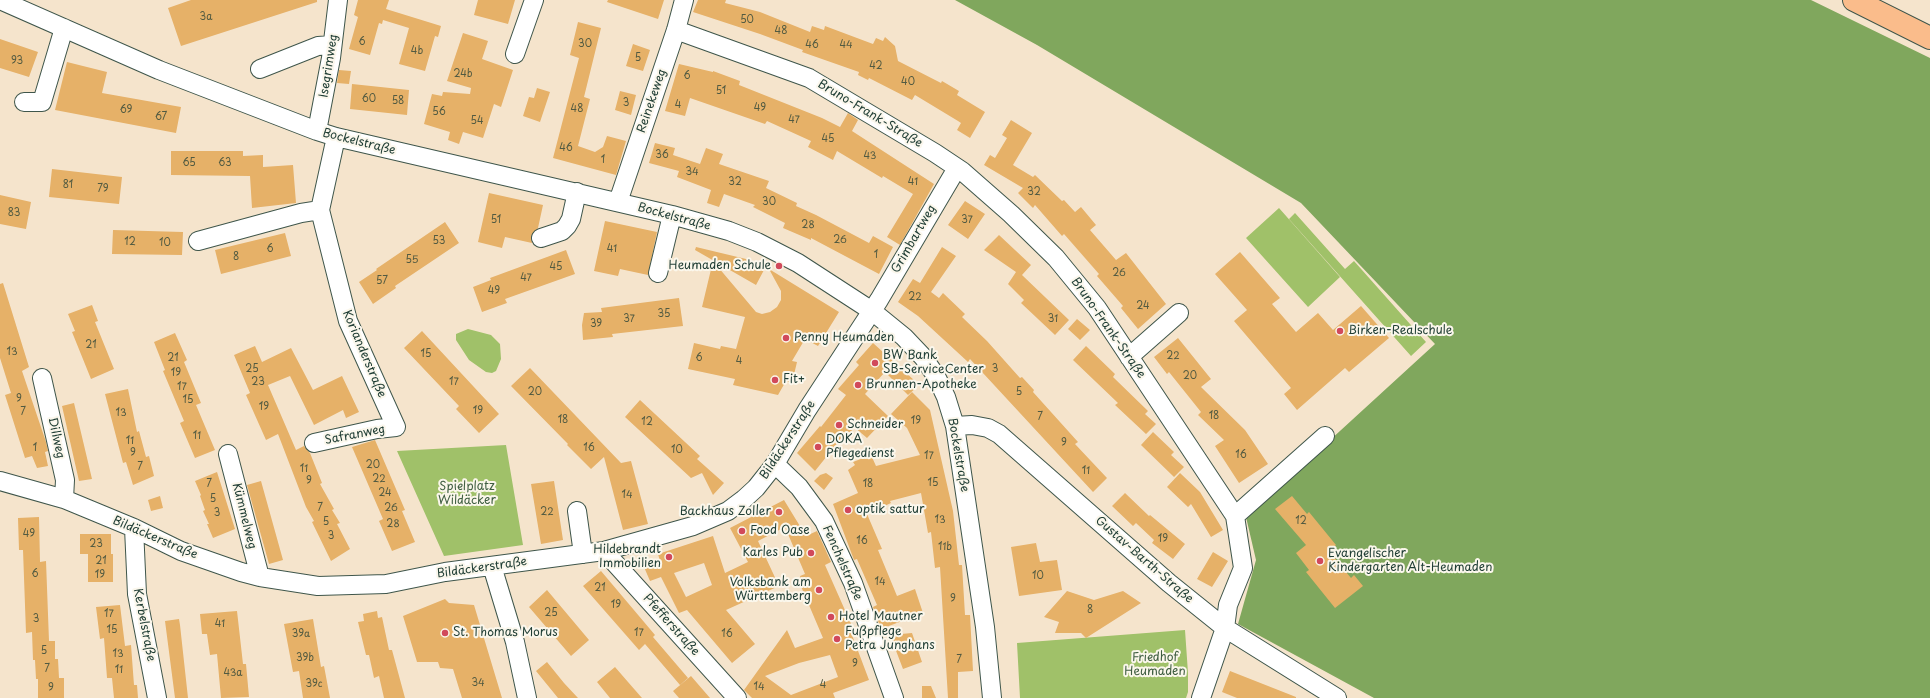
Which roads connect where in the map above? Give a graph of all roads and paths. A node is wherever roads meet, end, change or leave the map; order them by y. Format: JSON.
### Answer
{"nodes":[{"id":1,"x":0,"y":0,"type":"edge"},
{"id":2,"x":338,"y":0,"type":"edge"},
{"id":3,"x":534,"y":0,"type":"edge"},
{"id":4,"x":684,"y":0,"type":"edge"},
{"id":5,"x":1854,"y":0,"type":"edge"},
{"id":6,"x":64,"y":28,"type":"junction"},
{"id":7,"x":676,"y":30,"type":"junction"},
{"id":8,"x":1930,"y":38,"type":"edge"},
{"id":9,"x":332,"y":45,"type":"junction"},
{"id":10,"x":515,"y":54,"type":"dead end"},
{"id":11,"x":260,"y":69,"type":"dead end"},
{"id":12,"x":24,"y":102,"type":"dead end"},
{"id":13,"x":317,"y":131,"type":"junction"},
{"id":14,"x":336,"y":137,"type":"junction"},
{"id":15,"x":956,"y":168,"type":"junction"},
{"id":16,"x":577,"y":192,"type":"junction"},
{"id":17,"x":618,"y":202,"type":"junction"},
{"id":18,"x":320,"y":210,"type":"junction"},
{"id":19,"x":672,"y":215,"type":"junction"},
{"id":20,"x":541,"y":238,"type":"dead end"},
{"id":21,"x":198,"y":241,"type":"dead end"},
{"id":22,"x":658,"y":273,"type":"dead end"},
{"id":23,"x":872,"y":311,"type":"junction"},
{"id":24,"x":1179,"y":313,"type":"dead end"},
{"id":25,"x":1129,"y":357,"type":"junction"},
{"id":26,"x":42,"y":378,"type":"dead end"},
{"id":27,"x":955,"y":426,"type":"junction"},
{"id":28,"x":396,"y":427,"type":"joint"},
{"id":29,"x":1325,"y":436,"type":"dead end"},
{"id":30,"x":314,"y":443,"type":"dead end"},
{"id":31,"x":228,"y":454,"type":"dead end"},
{"id":32,"x":775,"y":464,"type":"junction"},
{"id":33,"x":0,"y":481,"type":"edge"},
{"id":34,"x":64,"y":499,"type":"junction"},
{"id":35,"x":577,"y":511,"type":"dead end"},
{"id":36,"x":1235,"y":516,"type":"junction"},
{"id":37,"x":134,"y":528,"type":"junction"},
{"id":38,"x":604,"y":551,"type":"junction"},
{"id":39,"x":583,"y":554,"type":"junction"},
{"id":40,"x":492,"y":566,"type":"junction"},
{"id":41,"x":260,"y":578,"type":"junction"},
{"id":42,"x":1225,"y":628,"type":"junction"},
{"id":43,"x":157,"y":698,"type":"edge"},
{"id":44,"x":527,"y":698,"type":"edge"},
{"id":45,"x":737,"y":698,"type":"edge"},
{"id":46,"x":894,"y":698,"type":"edge"},
{"id":47,"x":992,"y":698,"type":"edge"},
{"id":48,"x":1201,"y":698,"type":"edge"},
{"id":49,"x":1337,"y":698,"type":"edge"}],
"edges":[{"from":1,"to":6,"type":"street","name":"Bockelstraße"},
{"from":2,"to":9,"type":"street","name":"Isegrimweg"},
{"from":3,"to":10,"type":"street"},
{"from":4,"to":7,"type":"street","name":"Reinekeweg"},
{"from":5,"to":8,"type":"main road"},
{"from":6,"to":12,"type":"street"},
{"from":6,"to":13,"type":"street","name":"Bockelstraße"},
{"from":7,"to":15,"type":"street","name":"Bruno-Frank-Straße"},
{"from":7,"to":17,"type":"street","name":"Reinekeweg"},
{"from":9,"to":11,"type":"street"},
{"from":9,"to":13,"type":"street","name":"Isegrimweg"},
{"from":13,"to":14,"type":"street","name":"Bockelstraße"},
{"from":14,"to":16,"type":"street","name":"Bockelstraße"},
{"from":14,"to":18,"type":"street","name":"Korianderstraße"},
{"from":15,"to":23,"type":"street","name":"Grimbartweg"},
{"from":15,"to":25,"type":"street","name":"Bruno-Frank-Straße"},
{"from":16,"to":17,"type":"street","name":"Bockelstraße"},
{"from":16,"to":20,"type":"street"},
{"from":17,"to":19,"type":"street","name":"Bockelstraße"},
{"from":18,"to":21,"type":"street"},
{"from":18,"to":28,"type":"street","name":"Korianderstraße"},
{"from":19,"to":22,"type":"street"},
{"from":19,"to":23,"type":"street","name":"Bockelstraße"},
{"from":23,"to":27,"type":"street","name":"Bockelstraße"},
{"from":23,"to":32,"type":"street","name":"Bildäckerstraße"},
{"from":24,"to":25,"type":"street"},
{"from":25,"to":36,"type":"street","name":"Bruno-Frank-Straße"},
{"from":26,"to":34,"type":"street","name":"Dillweg"},
{"from":27,"to":42,"type":"street","name":"Gustav-Barth-Straße"},
{"from":27,"to":47,"type":"street","name":"Bockelstraße"},
{"from":28,"to":30,"type":"street","name":"Safranweg"},
{"from":29,"to":36,"type":"street"},
{"from":31,"to":41,"type":"street","name":"Kümmelweg"},
{"from":32,"to":38,"type":"street","name":"Bildäckerstraße"},
{"from":32,"to":46,"type":"street","name":"Fenchelstraße"},
{"from":33,"to":34,"type":"street","name":"Bildäckerstraße"},
{"from":34,"to":37,"type":"street","name":"Bildäckerstraße"},
{"from":35,"to":39,"type":"street"},
{"from":36,"to":42,"type":"street","name":"Bruno-Frank-Straße"},
{"from":37,"to":41,"type":"street","name":"Bildäckerstraße"},
{"from":37,"to":43,"type":"street","name":"Kerbelstraße"},
{"from":38,"to":39,"type":"street","name":"Bildäckerstraße"},
{"from":38,"to":45,"type":"street","name":"Pfefferstraße"},
{"from":39,"to":40,"type":"street","name":"Bildäckerstraße"},
{"from":40,"to":41,"type":"street","name":"Bildäckerstraße"},
{"from":40,"to":44,"type":"street"},
{"from":42,"to":48,"type":"street","name":"Bruno-Frank-Straße"},
{"from":42,"to":49,"type":"street","name":"Gustav-Barth-Straße"}]}
